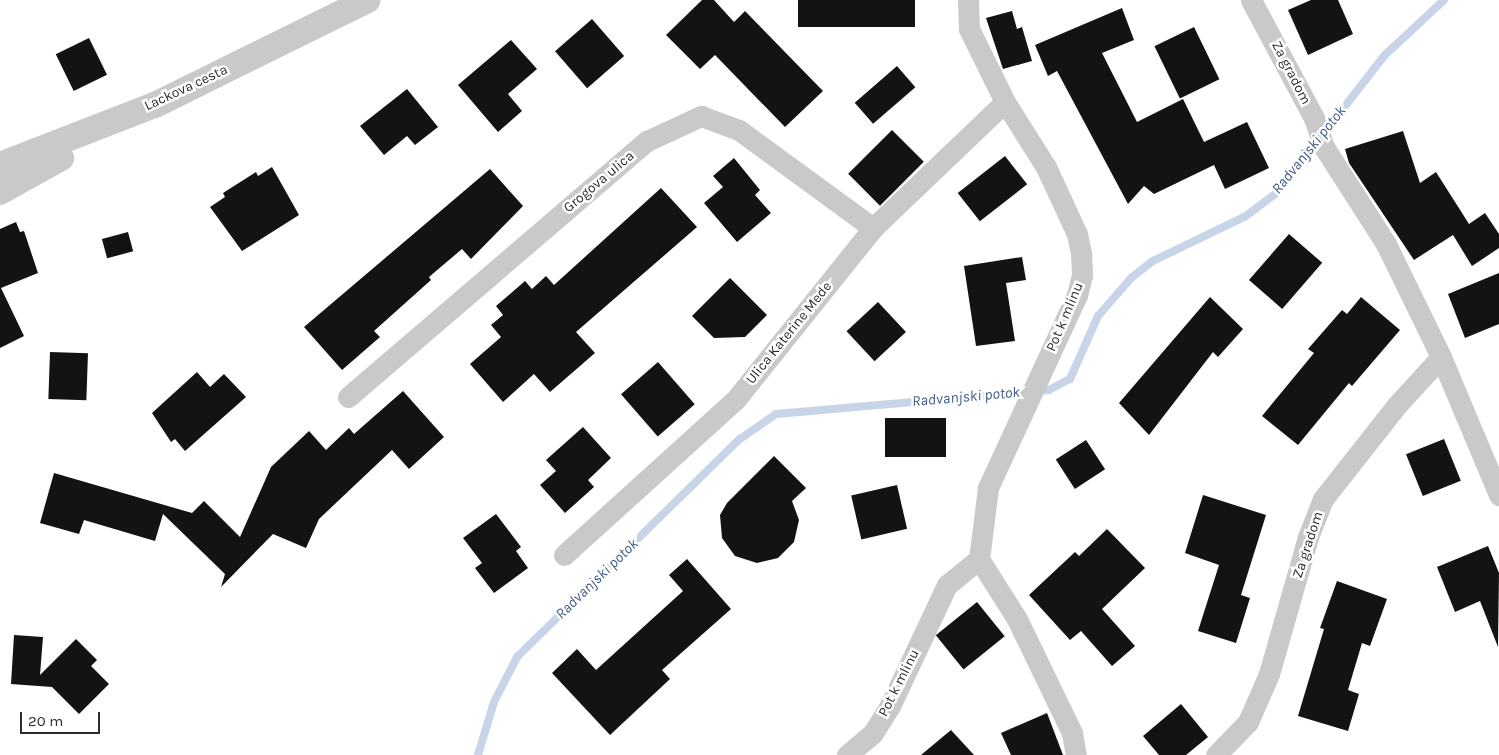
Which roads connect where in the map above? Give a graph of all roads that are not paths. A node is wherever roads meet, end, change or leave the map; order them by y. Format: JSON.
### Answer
{"nodes":[{"id":1,"x":367,"y":0,"type":"edge"},
{"id":2,"x":968,"y":0,"type":"edge"},
{"id":3,"x":1251,"y":0,"type":"edge"},
{"id":4,"x":1005,"y":102,"type":"junction"},
{"id":5,"x":155,"y":105,"type":"junction"},
{"id":6,"x":0,"y":165,"type":"edge"},
{"id":7,"x":0,"y":192,"type":"edge"},
{"id":8,"x":874,"y":228,"type":"junction"},
{"id":9,"x":1441,"y":357,"type":"junction"},
{"id":10,"x":348,"y":396,"type":"dead end"},
{"id":11,"x":1499,"y":495,"type":"edge"},
{"id":12,"x":564,"y":555,"type":"dead end"},
{"id":13,"x":979,"y":559,"type":"junction"},
{"id":14,"x":847,"y":755,"type":"edge"},
{"id":15,"x":1076,"y":755,"type":"edge"},
{"id":16,"x":1216,"y":755,"type":"edge"}],
"edges":[{"from":1,"to":5,"type":"street","name":"Lackova cesta"},
{"from":2,"to":4,"type":"street","name":"Pot k mlinu"},
{"from":3,"to":9,"type":"street","name":"Za gradom"},
{"from":4,"to":8,"type":"street","name":"Ulica Katerine Mede"},
{"from":4,"to":13,"type":"street","name":"Pot k mlinu"},
{"from":5,"to":6,"type":"street","name":"Lackova cesta"},
{"from":5,"to":7,"type":"street"},
{"from":8,"to":10,"type":"street","name":"Grogova ulica"},
{"from":8,"to":12,"type":"street","name":"Ulica Katerine Mede"},
{"from":9,"to":11,"type":"street","name":"Za gradom"},
{"from":9,"to":16,"type":"street","name":"Za gradom"},
{"from":13,"to":14,"type":"street","name":"Pot k mlinu"},
{"from":13,"to":15,"type":"street"}]}
